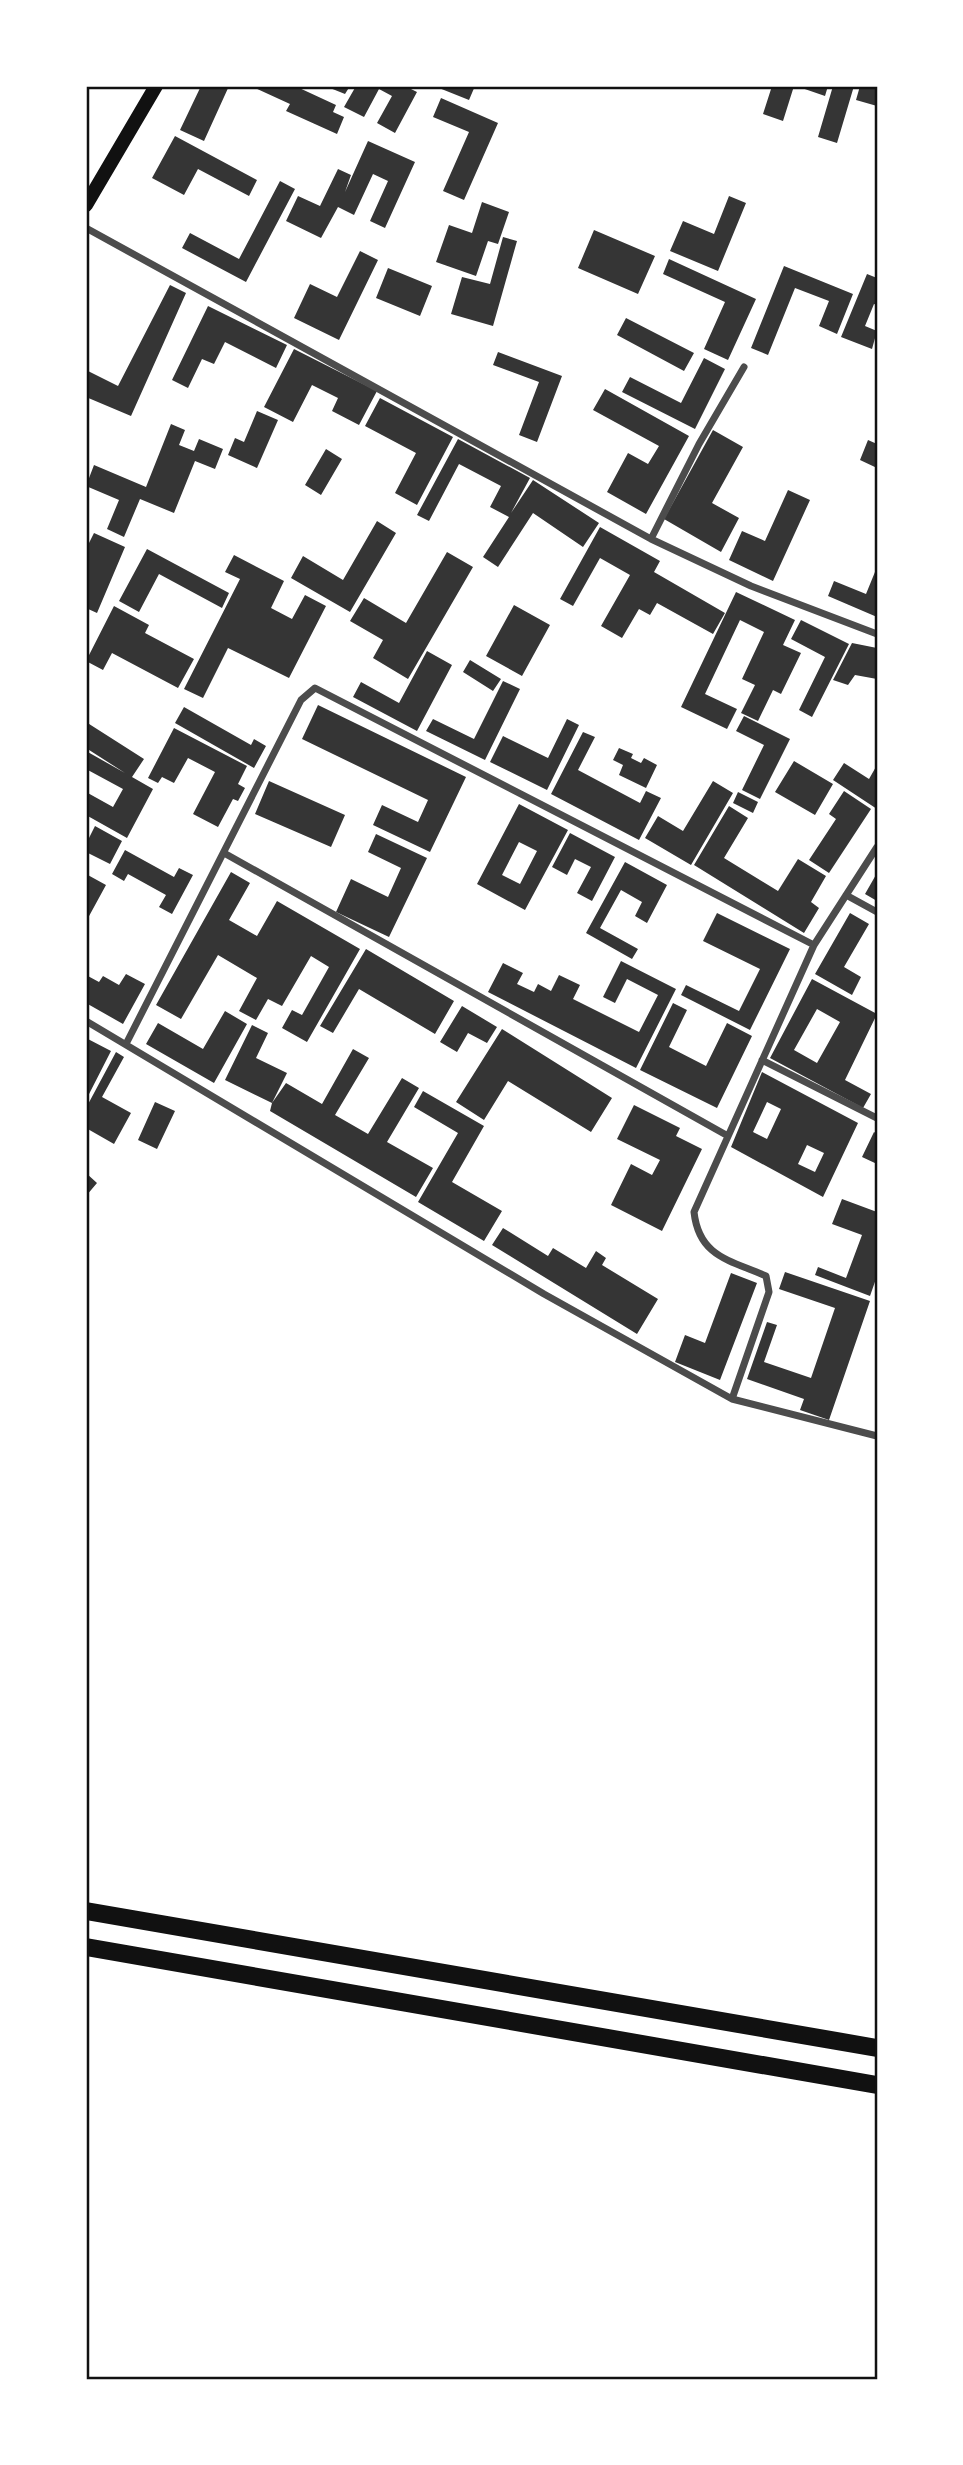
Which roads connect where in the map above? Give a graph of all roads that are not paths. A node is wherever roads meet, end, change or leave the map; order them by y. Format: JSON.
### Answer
{"nodes":[{"id":1,"x":156,"y":86,"type":"edge"},
{"id":2,"x":86,"y":205,"type":"edge"},
{"id":3,"x":86,"y":228,"type":"edge"},
{"id":4,"x":744,"y":367,"type":"dead end"},
{"id":5,"x":651,"y":538,"type":"junction"},
{"id":6,"x":877,"y":634,"type":"edge"},
{"id":7,"x":877,"y":847,"type":"edge"},
{"id":8,"x":224,"y":853,"type":"junction"},
{"id":9,"x":846,"y":895,"type":"junction"},
{"id":10,"x":877,"y":912,"type":"edge"},
{"id":11,"x":814,"y":945,"type":"junction"},
{"id":12,"x":86,"y":1021,"type":"edge"},
{"id":13,"x":126,"y":1044,"type":"junction"},
{"id":14,"x":762,"y":1060,"type":"junction"},
{"id":15,"x":877,"y":1118,"type":"edge"},
{"id":16,"x":728,"y":1136,"type":"junction"},
{"id":17,"x":732,"y":1399,"type":"junction"},
{"id":18,"x":877,"y":1436,"type":"edge"},
{"id":19,"x":86,"y":1911,"type":"edge"},
{"id":20,"x":86,"y":1947,"type":"edge"},
{"id":21,"x":877,"y":2048,"type":"edge"},
{"id":22,"x":877,"y":2085,"type":"edge"}],
"edges":[{"from":1,"to":2,"type":"main road"},
{"from":3,"to":5,"type":"street"},
{"from":4,"to":5,"type":"street"},
{"from":5,"to":6,"type":"street"},
{"from":7,"to":9,"type":"street"},
{"from":8,"to":11,"type":"street"},
{"from":8,"to":13,"type":"street"},
{"from":8,"to":16,"type":"street"},
{"from":9,"to":10,"type":"street"},
{"from":9,"to":11,"type":"street"},
{"from":11,"to":14,"type":"street"},
{"from":12,"to":13,"type":"street"},
{"from":13,"to":17,"type":"street"},
{"from":14,"to":15,"type":"street"},
{"from":14,"to":16,"type":"street"},
{"from":16,"to":17,"type":"street"},
{"from":17,"to":18,"type":"street"},
{"from":19,"to":21,"type":"highway"},
{"from":20,"to":22,"type":"highway"}]}
